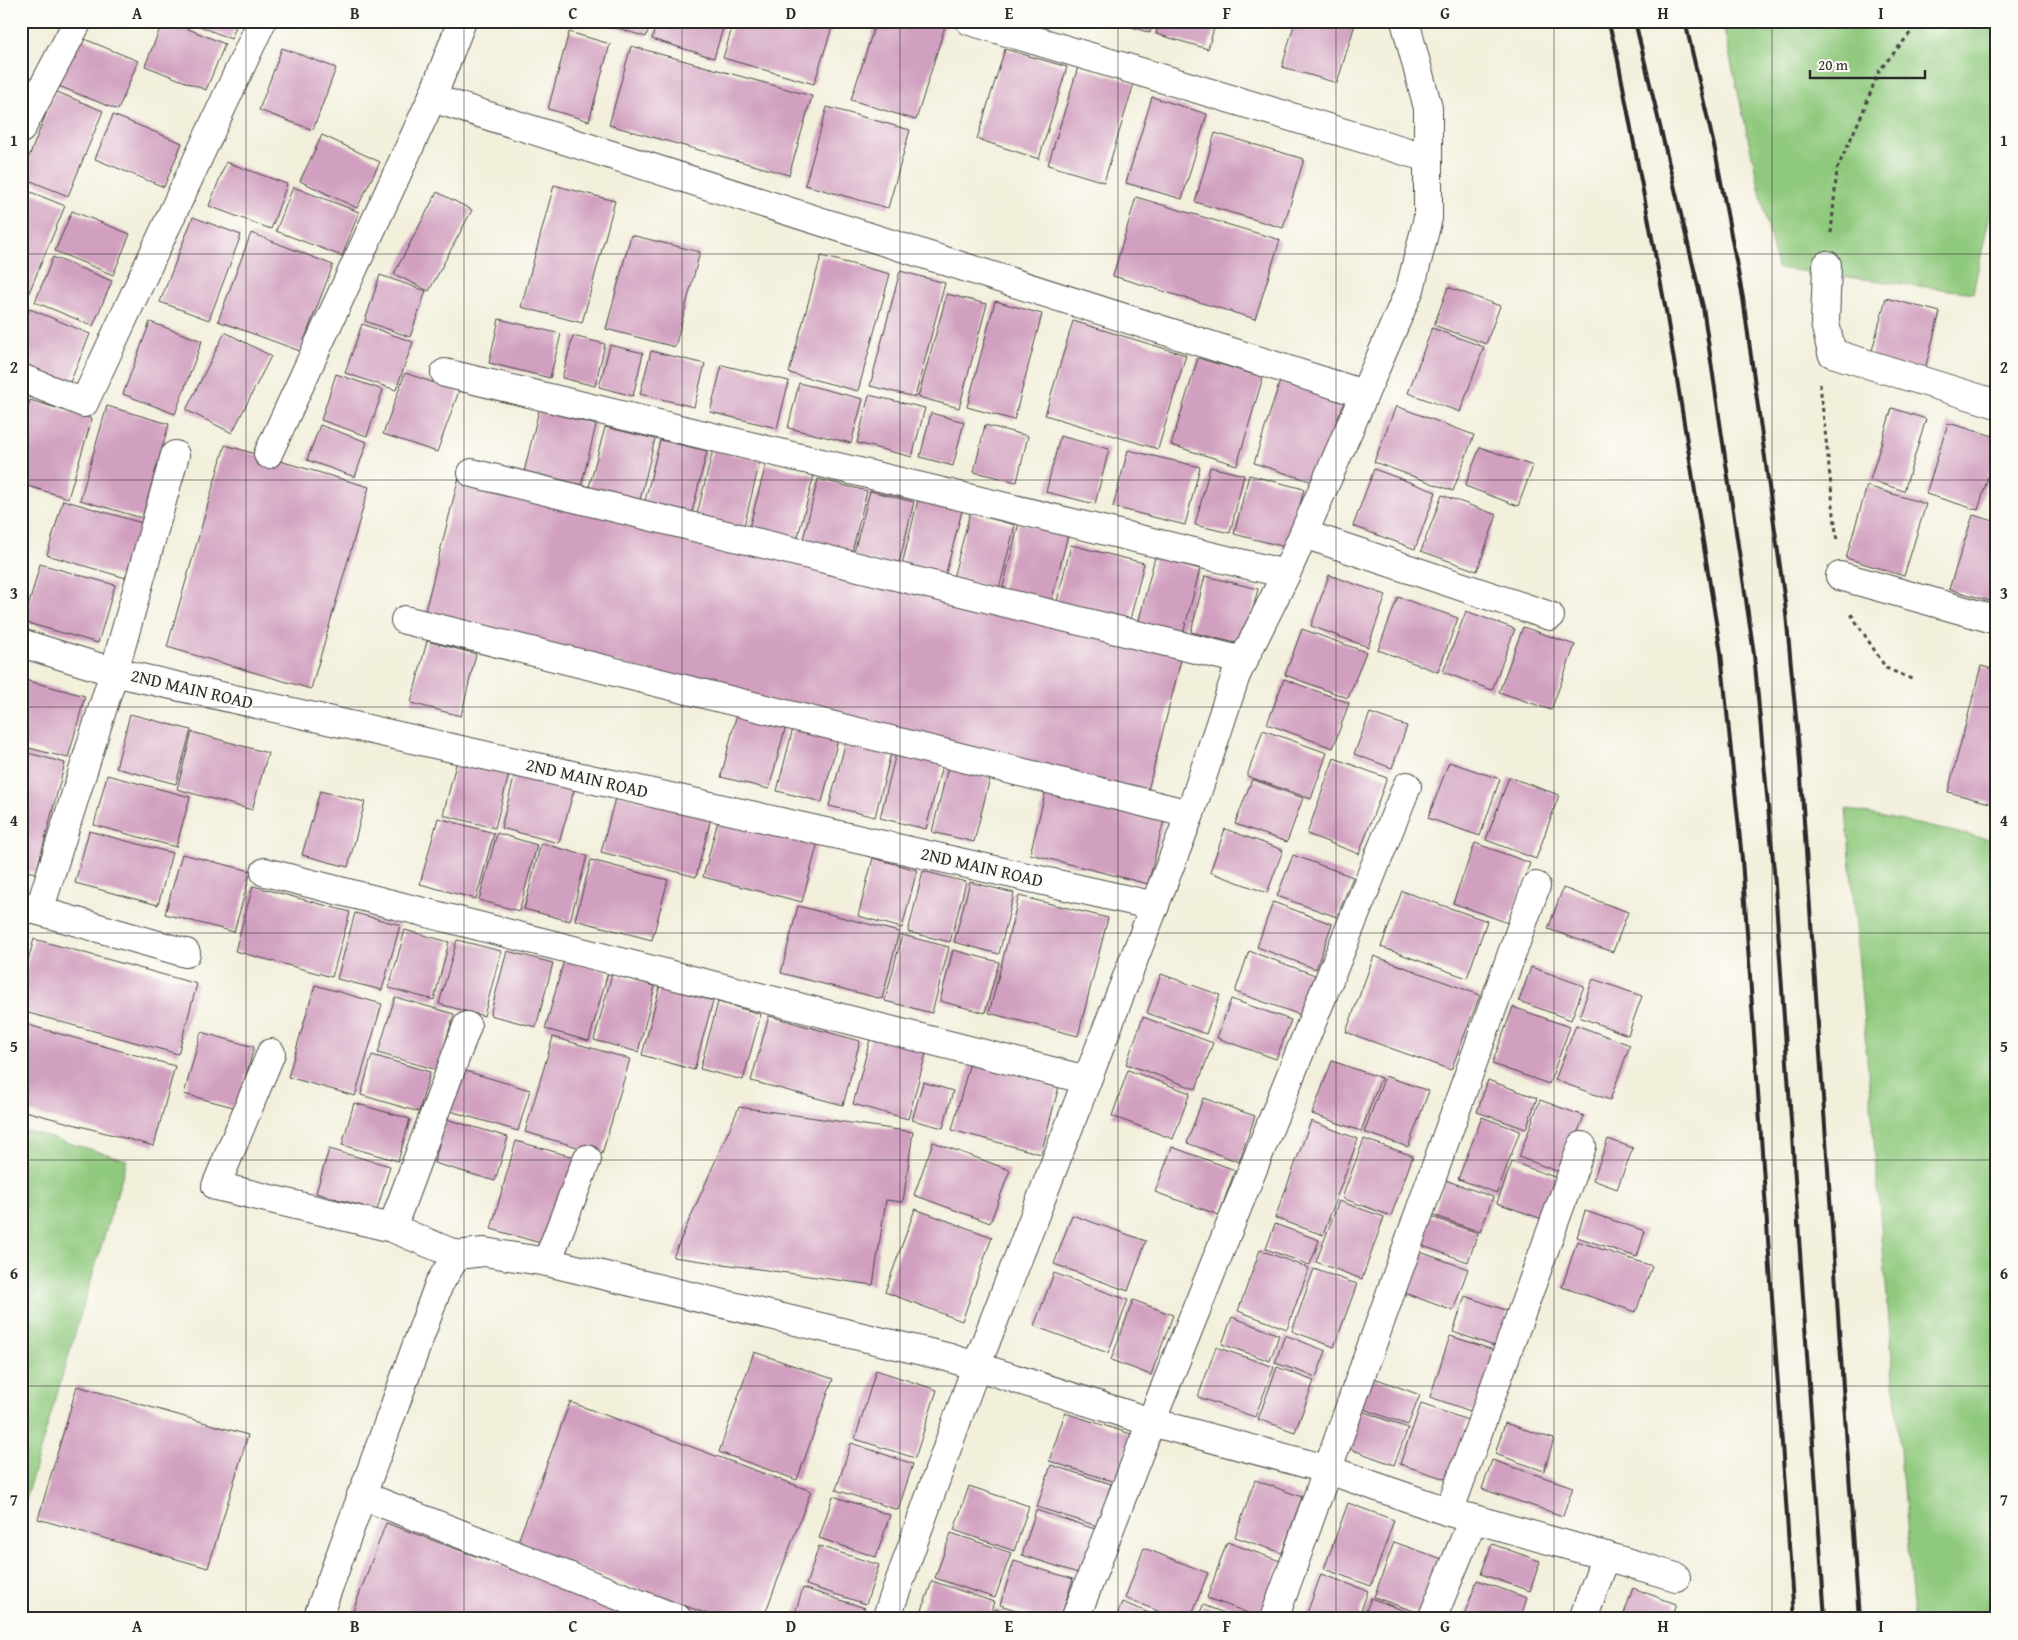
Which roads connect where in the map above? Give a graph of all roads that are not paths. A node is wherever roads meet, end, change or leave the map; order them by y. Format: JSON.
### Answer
{"nodes":[{"id":1,"x":78,"y":21,"type":"edge"},
{"id":2,"x":262,"y":21,"type":"edge"},
{"id":3,"x":462,"y":21,"type":"edge"},
{"id":4,"x":970,"y":21,"type":"edge"},
{"id":5,"x":1406,"y":21,"type":"edge"},
{"id":6,"x":432,"y":98,"type":"junction"},
{"id":7,"x":21,"y":129,"type":"edge"},
{"id":8,"x":1428,"y":158,"type":"junction"},
{"id":9,"x":1827,"y":265,"type":"road end"},
{"id":10,"x":445,"y":373,"type":"dead end"},
{"id":11,"x":21,"y":378,"type":"edge"},
{"id":12,"x":1364,"y":394,"type":"junction"},
{"id":13,"x":1997,"y":404,"type":"edge"},
{"id":14,"x":268,"y":454,"type":"dead end"},
{"id":15,"x":176,"y":455,"type":"dead end"},
{"id":16,"x":472,"y":474,"type":"dead end"},
{"id":17,"x":1304,"y":534,"type":"junction"},
{"id":18,"x":1286,"y":574,"type":"junction"},
{"id":19,"x":1840,"y":576,"type":"road end"},
{"id":20,"x":1550,"y":616,"type":"dead end"},
{"id":21,"x":405,"y":620,"type":"dead end"},
{"id":22,"x":1997,"y":620,"type":"edge"},
{"id":23,"x":21,"y":643,"type":"edge"},
{"id":24,"x":1244,"y":661,"type":"junction"},
{"id":25,"x":114,"y":672,"type":"junction"},
{"id":26,"x":1407,"y":786,"type":"dead end"},
{"id":27,"x":1190,"y":814,"type":"junction"},
{"id":28,"x":265,"y":872,"type":"dead end"},
{"id":29,"x":1536,"y":886,"type":"dead end"},
{"id":30,"x":1155,"y":906,"type":"junction"},
{"id":31,"x":30,"y":908,"type":"edge"},
{"id":32,"x":186,"y":953,"type":"dead end"},
{"id":33,"x":467,"y":1026,"type":"dead end"},
{"id":34,"x":271,"y":1053,"type":"dead end"},
{"id":35,"x":1087,"y":1080,"type":"junction"},
{"id":36,"x":1582,"y":1146,"type":"dead end"},
{"id":37,"x":587,"y":1159,"type":"dead end"},
{"id":38,"x":392,"y":1228,"type":"junction"},
{"id":39,"x":457,"y":1255,"type":"junction"},
{"id":40,"x":547,"y":1262,"type":"junction"},
{"id":41,"x":976,"y":1367,"type":"junction"},
{"id":42,"x":1151,"y":1422,"type":"junction"},
{"id":43,"x":1326,"y":1469,"type":"junction"},
{"id":44,"x":361,"y":1495,"type":"junction"},
{"id":45,"x":1461,"y":1515,"type":"junction"},
{"id":46,"x":1606,"y":1556,"type":"junction"},
{"id":47,"x":1676,"y":1577,"type":"dead end"},
{"id":48,"x":317,"y":1619,"type":"edge"},
{"id":49,"x":678,"y":1619,"type":"edge"},
{"id":50,"x":886,"y":1619,"type":"edge"},
{"id":51,"x":1074,"y":1619,"type":"edge"},
{"id":52,"x":1274,"y":1619,"type":"edge"},
{"id":53,"x":1432,"y":1619,"type":"edge"},
{"id":54,"x":1583,"y":1619,"type":"edge"}],
"edges":[{"from":1,"to":7,"type":"street"},
{"from":2,"to":11,"type":"street"},
{"from":3,"to":6,"type":"street"},
{"from":4,"to":8,"type":"street"},
{"from":5,"to":8,"type":"street"},
{"from":6,"to":12,"type":"street"},
{"from":6,"to":14,"type":"street"},
{"from":8,"to":12,"type":"street"},
{"from":9,"to":13,"type":"street"},
{"from":10,"to":18,"type":"street"},
{"from":12,"to":17,"type":"street"},
{"from":15,"to":25,"type":"street"},
{"from":16,"to":24,"type":"street"},
{"from":17,"to":18,"type":"street"},
{"from":17,"to":20,"type":"street"},
{"from":18,"to":24,"type":"street"},
{"from":19,"to":22,"type":"street"},
{"from":21,"to":27,"type":"street"},
{"from":23,"to":25,"type":"street","name":"2ND MAIN ROAD"},
{"from":24,"to":27,"type":"street"},
{"from":25,"to":30,"type":"street","name":"2ND MAIN ROAD"},
{"from":25,"to":31,"type":"street"},
{"from":26,"to":42,"type":"street"},
{"from":27,"to":30,"type":"street"},
{"from":28,"to":35,"type":"street"},
{"from":29,"to":43,"type":"street"},
{"from":30,"to":35,"type":"street"},
{"from":31,"to":32,"type":"street"},
{"from":33,"to":38,"type":"street"},
{"from":34,"to":38,"type":"street"},
{"from":35,"to":41,"type":"street"},
{"from":36,"to":45,"type":"street"},
{"from":37,"to":40,"type":"street"},
{"from":38,"to":39,"type":"street"},
{"from":39,"to":40,"type":"street"},
{"from":39,"to":44,"type":"street"},
{"from":40,"to":41,"type":"street"},
{"from":41,"to":42,"type":"street"},
{"from":41,"to":50,"type":"street"},
{"from":42,"to":43,"type":"street"},
{"from":42,"to":51,"type":"street"},
{"from":43,"to":45,"type":"street"},
{"from":43,"to":52,"type":"street"},
{"from":44,"to":48,"type":"street"},
{"from":44,"to":49,"type":"street"},
{"from":45,"to":46,"type":"street"},
{"from":45,"to":53,"type":"street"},
{"from":46,"to":47,"type":"street"},
{"from":46,"to":54,"type":"street"}]}
